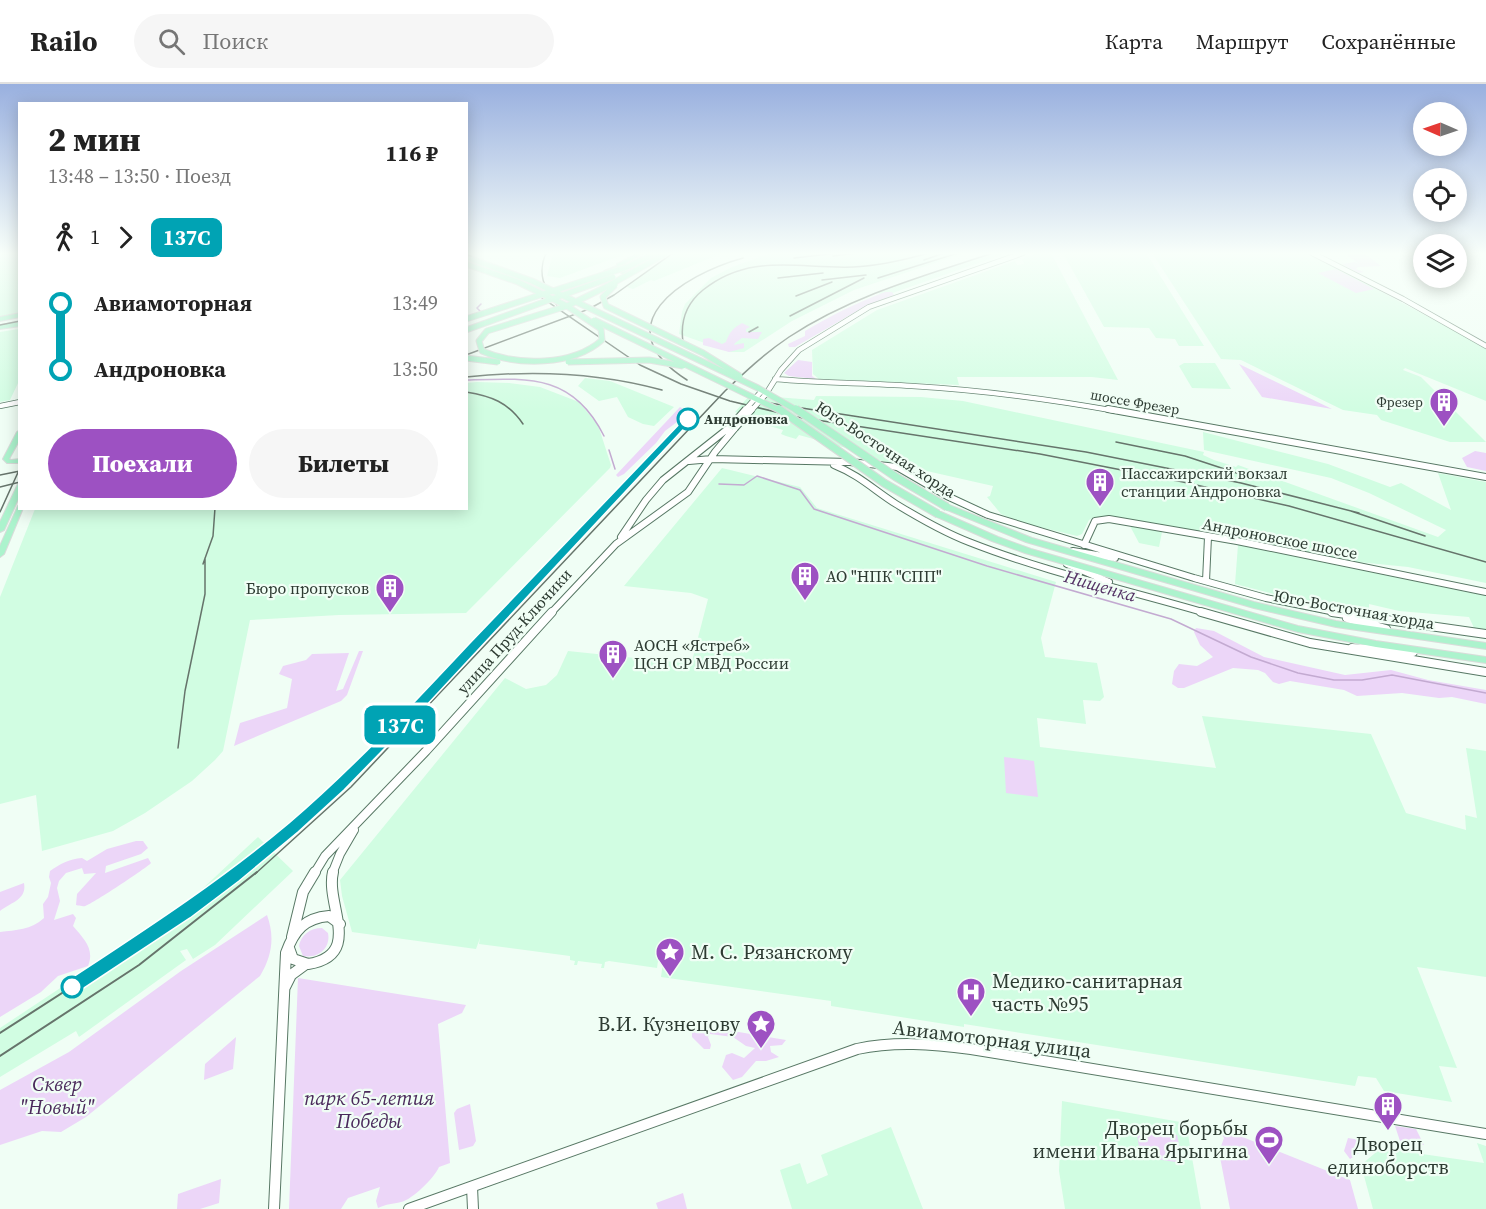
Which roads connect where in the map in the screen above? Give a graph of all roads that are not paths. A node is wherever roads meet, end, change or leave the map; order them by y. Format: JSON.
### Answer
{"nodes":[{"id":1,"x":494,"y":306,"type":"edge"},
{"id":2,"x":500,"y":306,"type":"edge"},
{"id":3,"x":535,"y":306,"type":"edge"},
{"id":4,"x":563,"y":306,"type":"edge"},
{"id":5,"x":564,"y":306,"type":"edge"},
{"id":6,"x":583,"y":306,"type":"edge"},
{"id":7,"x":606,"y":306,"type":"edge"},
{"id":8,"x":873,"y":306,"type":"edge"},
{"id":9,"x":1414,"y":306,"type":"edge"},
{"id":10,"x":572,"y":310,"type":"junction"},
{"id":11,"x":468,"y":315,"type":"edge"},
{"id":12,"x":468,"y":315,"type":"edge"},
{"id":13,"x":18,"y":317,"type":"edge"},
{"id":14,"x":0,"y":320,"type":"edge"},
{"id":15,"x":18,"y":325,"type":"edge"},
{"id":16,"x":0,"y":329,"type":"edge"},
{"id":17,"x":468,"y":329,"type":"edge"},
{"id":18,"x":1486,"y":346,"type":"edge"},
{"id":19,"x":468,"y":358,"type":"edge"},
{"id":20,"x":715,"y":376,"type":"junction"},
{"id":21,"x":776,"y":379,"type":"junction"},
{"id":22,"x":761,"y":392,"type":"junction"},
{"id":23,"x":18,"y":402,"type":"edge"},
{"id":24,"x":0,"y":406,"type":"edge"},
{"id":25,"x":733,"y":427,"type":"junction"},
{"id":26,"x":18,"y":436,"type":"edge"},
{"id":27,"x":712,"y":459,"type":"junction"},
{"id":28,"x":18,"y":461,"type":"edge"},
{"id":29,"x":689,"y":461,"type":"junction"},
{"id":30,"x":820,"y":462,"type":"junction"},
{"id":31,"x":875,"y":464,"type":"junction"},
{"id":32,"x":1486,"y":477,"type":"edge"},
{"id":33,"x":863,"y":480,"type":"junction"},
{"id":34,"x":18,"y":490,"type":"edge"},
{"id":35,"x":19,"y":510,"type":"edge"},
{"id":36,"x":0,"y":530,"type":"edge"},
{"id":37,"x":1208,"y":537,"type":"junction"},
{"id":38,"x":616,"y":544,"type":"junction"},
{"id":39,"x":1084,"y":545,"type":"junction"},
{"id":40,"x":1062,"y":549,"type":"junction"},
{"id":41,"x":0,"y":554,"type":"edge"},
{"id":42,"x":1051,"y":557,"type":"junction"},
{"id":43,"x":1144,"y":563,"type":"junction"},
{"id":44,"x":1206,"y":581,"type":"junction"},
{"id":45,"x":1486,"y":592,"type":"edge"},
{"id":46,"x":1139,"y":595,"type":"junction"},
{"id":47,"x":1309,"y":608,"type":"junction"},
{"id":48,"x":1486,"y":634,"type":"edge"},
{"id":49,"x":1406,"y":635,"type":"junction"},
{"id":50,"x":1319,"y":645,"type":"junction"},
{"id":51,"x":1486,"y":646,"type":"edge"},
{"id":52,"x":1442,"y":654,"type":"junction"},
{"id":53,"x":1486,"y":660,"type":"edge"},
{"id":54,"x":1486,"y":672,"type":"edge"},
{"id":55,"x":362,"y":818,"type":"junction"},
{"id":56,"x":340,"y":924,"type":"junction"},
{"id":57,"x":290,"y":941,"type":"junction"},
{"id":58,"x":306,"y":964,"type":"junction"},
{"id":59,"x":285,"y":987,"type":"junction"},
{"id":60,"x":1486,"y":1134,"type":"edge"},
{"id":61,"x":472,"y":1187,"type":"junction"},
{"id":62,"x":274,"y":1209,"type":"edge"},
{"id":63,"x":410,"y":1209,"type":"edge"},
{"id":64,"x":473,"y":1209,"type":"edge"}],
"edges":[{"from":1,"to":11,"type":"main road","bridge":true},
{"from":2,"to":12,"type":"main road","bridge":true},
{"from":3,"to":17,"type":"main road","bridge":true},
{"from":4,"to":10,"type":"main road","bridge":true},
{"from":5,"to":10,"type":"main road","bridge":true},
{"from":6,"to":22,"type":"main road","name":"Юго-Восточная хорда","bridge":true},
{"from":7,"to":22,"type":"main road","bridge":true},
{"from":8,"to":21,"type":"street"},
{"from":9,"to":18,"type":"street"},
{"from":10,"to":20,"type":"main road","name":"Юго-Восточная хорда","bridge":true},
{"from":13,"to":14,"type":"main road"},
{"from":15,"to":16,"type":"main road"},
{"from":19,"to":20,"type":"main road","bridge":true},
{"from":20,"to":42,"type":"main road","name":"Юго-Восточная хорда","bridge":true},
{"from":21,"to":22,"type":"street"},
{"from":21,"to":32,"type":"street","name":"шоссе Фрезер"},
{"from":22,"to":25,"type":"street","bridge":true},
{"from":22,"to":40,"type":"main road","name":"Юго-Восточная хорда","bridge":true},
{"from":23,"to":24,"type":"street"},
{"from":25,"to":27,"type":"street","name":"улица Пруд-Ключики"},
{"from":25,"to":29,"type":"street","name":"улица Пруд-Ключики"},
{"from":26,"to":28,"type":"main road"},
{"from":27,"to":29,"type":"street"},
{"from":27,"to":30,"type":"street"},
{"from":27,"to":38,"type":"street","name":"улица Пруд-Ключики"},
{"from":29,"to":38,"type":"street","name":"улица Пруд-Ключики"},
{"from":30,"to":31,"type":"street"},
{"from":30,"to":33,"type":"street"},
{"from":31,"to":33,"type":"street"},
{"from":31,"to":39,"type":"street"},
{"from":33,"to":46,"type":"street"},
{"from":34,"to":36,"type":"main road"},
{"from":35,"to":41,"type":"main road"},
{"from":37,"to":39,"type":"street","name":"Андроновское шоссе"},
{"from":37,"to":44,"type":"street"},
{"from":37,"to":45,"type":"street","name":"Андроновское шоссе"},
{"from":38,"to":55,"type":"street","name":"улица Пруд-Ключики"},
{"from":39,"to":43,"type":"street"},
{"from":40,"to":43,"type":"street"},
{"from":40,"to":49,"type":"main road","name":"Юго-Восточная хорда"},
{"from":42,"to":46,"type":"street"},
{"from":42,"to":52,"type":"main road","name":"Юго-Восточная хорда"},
{"from":43,"to":44,"type":"street"},
{"from":44,"to":47,"type":"street"},
{"from":46,"to":50,"type":"street"},
{"from":47,"to":48,"type":"street"},
{"from":47,"to":49,"type":"street"},
{"from":49,"to":51,"type":"main road","name":"Юго-Восточная хорда"},
{"from":50,"to":52,"type":"street"},
{"from":50,"to":54,"type":"street"},
{"from":52,"to":53,"type":"main road","name":"Юго-Восточная хорда"},
{"from":55,"to":56,"type":"street","name":"улица Пруд-Ключики"},
{"from":55,"to":57,"type":"street","name":"улица Пруд-Ключики"},
{"from":56,"to":57,"type":"street"},
{"from":56,"to":58,"type":"street"},
{"from":57,"to":58,"type":"street"},
{"from":57,"to":59,"type":"street","name":"улица Пруд-Ключики"},
{"from":58,"to":59,"type":"street"},
{"from":59,"to":62,"type":"street","name":"улица Пруд-Ключики"},
{"from":60,"to":61,"type":"street","name":"Авиамоторная улица"},
{"from":61,"to":63,"type":"street","name":"Авиамоторная улица"},
{"from":61,"to":64,"type":"street"}]}
